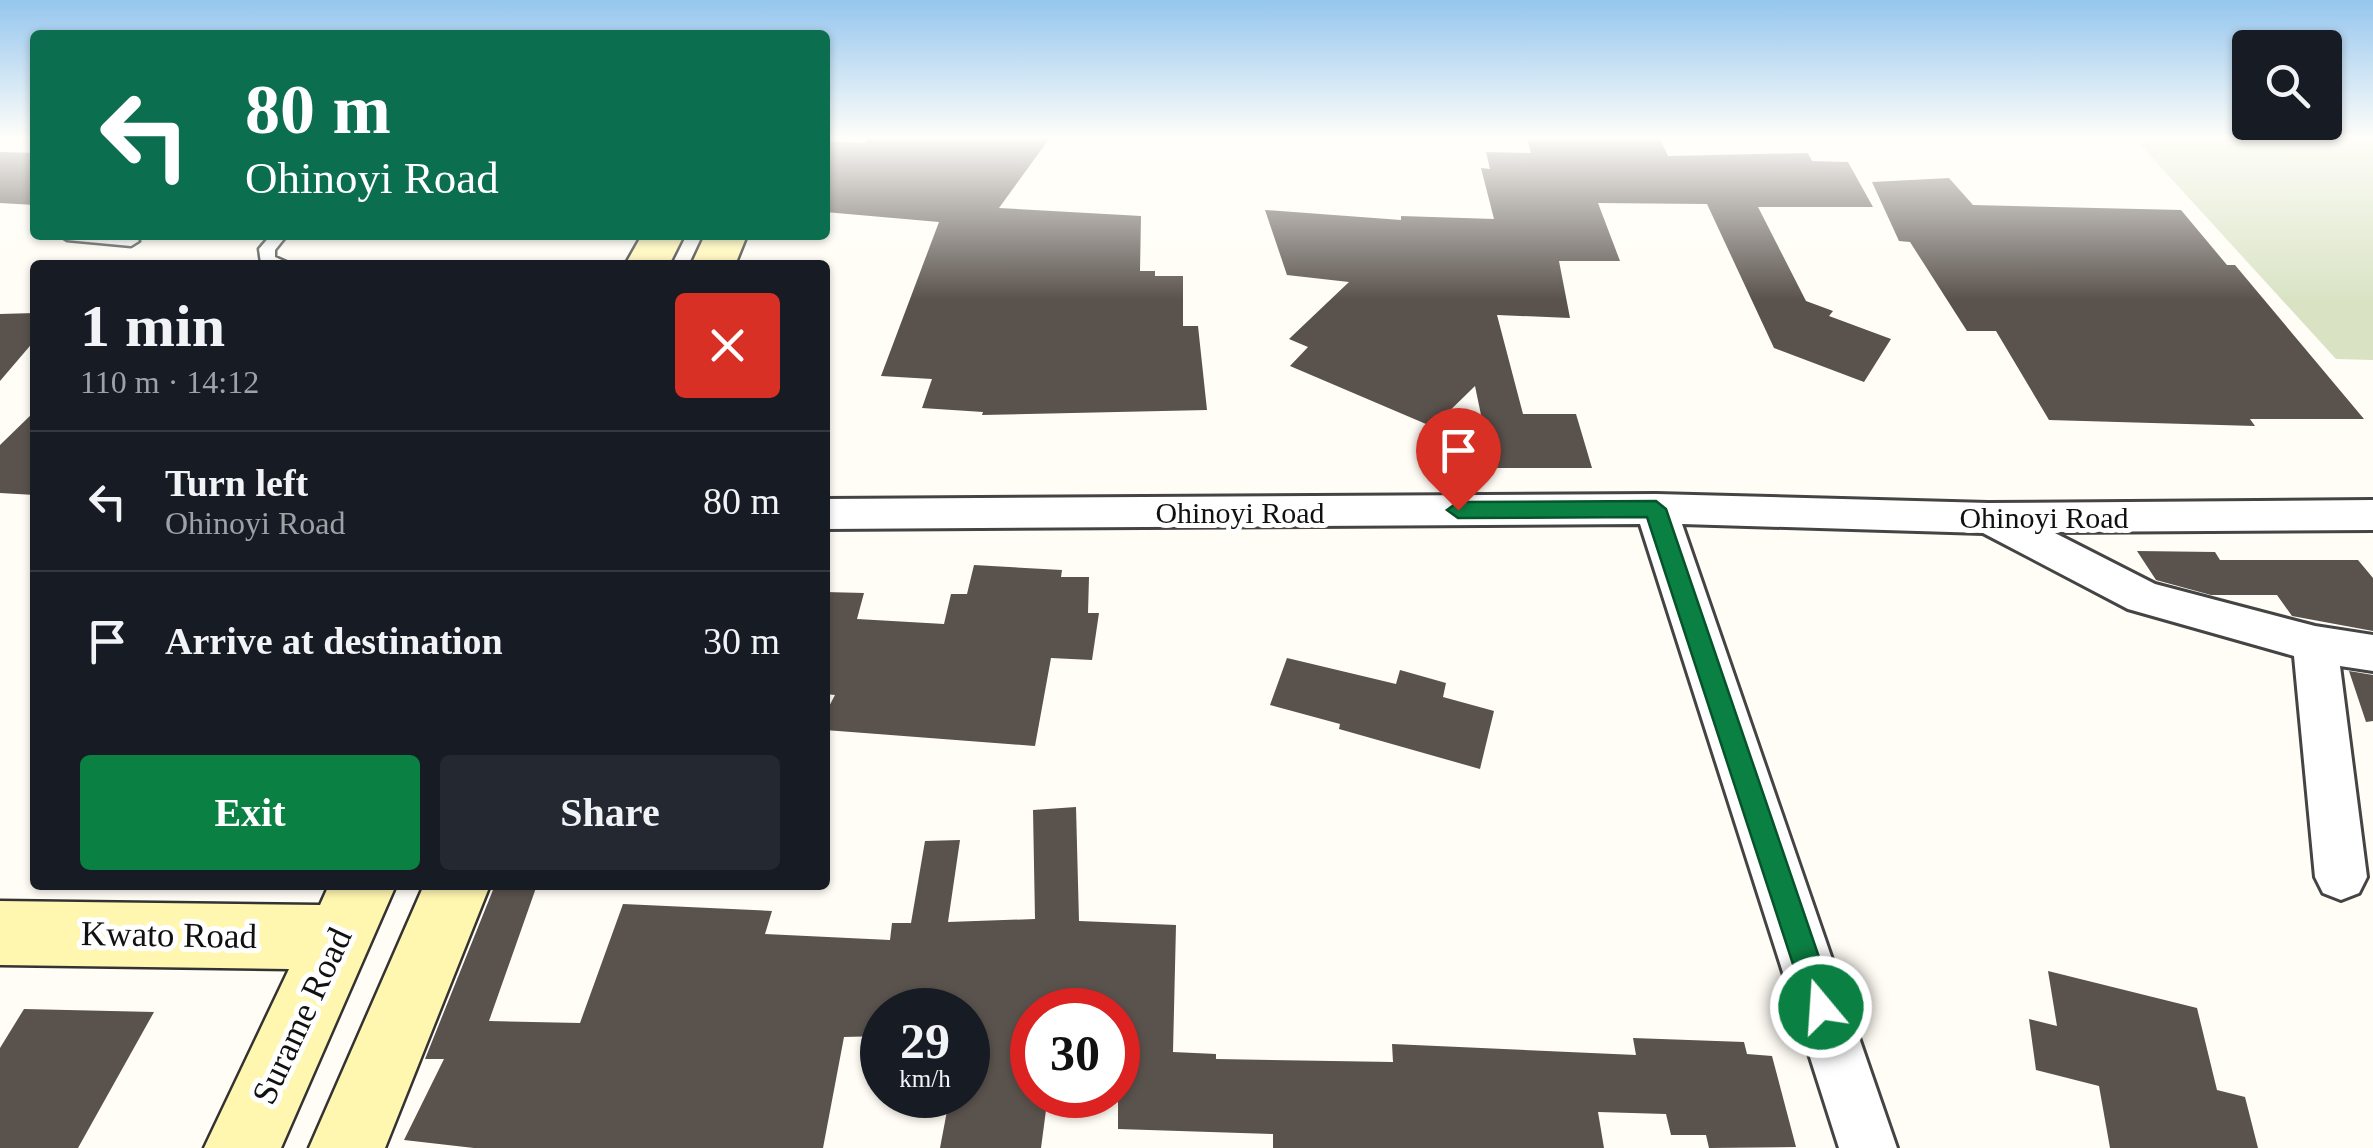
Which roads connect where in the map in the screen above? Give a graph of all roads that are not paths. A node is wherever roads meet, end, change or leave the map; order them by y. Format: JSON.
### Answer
{"nodes":[{"id":1,"x":120,"y":240,"type":"edge"},
{"id":2,"x":131,"y":241,"type":"dead end"},
{"id":3,"x":1656,"y":509,"type":"junction"},
{"id":4,"x":830,"y":514,"type":"edge"},
{"id":5,"x":2373,"y":515,"type":"edge"},
{"id":6,"x":1988,"y":518,"type":"junction"},
{"id":7,"x":2315,"y":644,"type":"junction"},
{"id":8,"x":2373,"y":653,"type":"edge"},
{"id":9,"x":2341,"y":877,"type":"dead end"},
{"id":10,"x":455,"y":890,"type":"edge"},
{"id":11,"x":351,"y":911,"type":"edge"},
{"id":12,"x":0,"y":933,"type":"edge"},
{"id":13,"x":242,"y":1148,"type":"edge"},
{"id":14,"x":347,"y":1148,"type":"edge"},
{"id":15,"x":1868,"y":1148,"type":"edge"}],
"edges":[{"from":1,"to":2,"type":"lane"},
{"from":3,"to":4,"type":"street","name":"Ohinoyi Road"},
{"from":3,"to":6,"type":"street","name":"Ohinoyi Road"},
{"from":3,"to":15,"type":"street"},
{"from":5,"to":6,"type":"street","name":"Ohinoyi Road"},
{"from":6,"to":7,"type":"street"},
{"from":7,"to":8,"type":"street"},
{"from":7,"to":9,"type":"street"},
{"from":10,"to":14,"type":"street"},
{"from":11,"to":12,"type":"street","name":"Kwato Road"},
{"from":11,"to":13,"type":"street","name":"Surame Road"}]}
